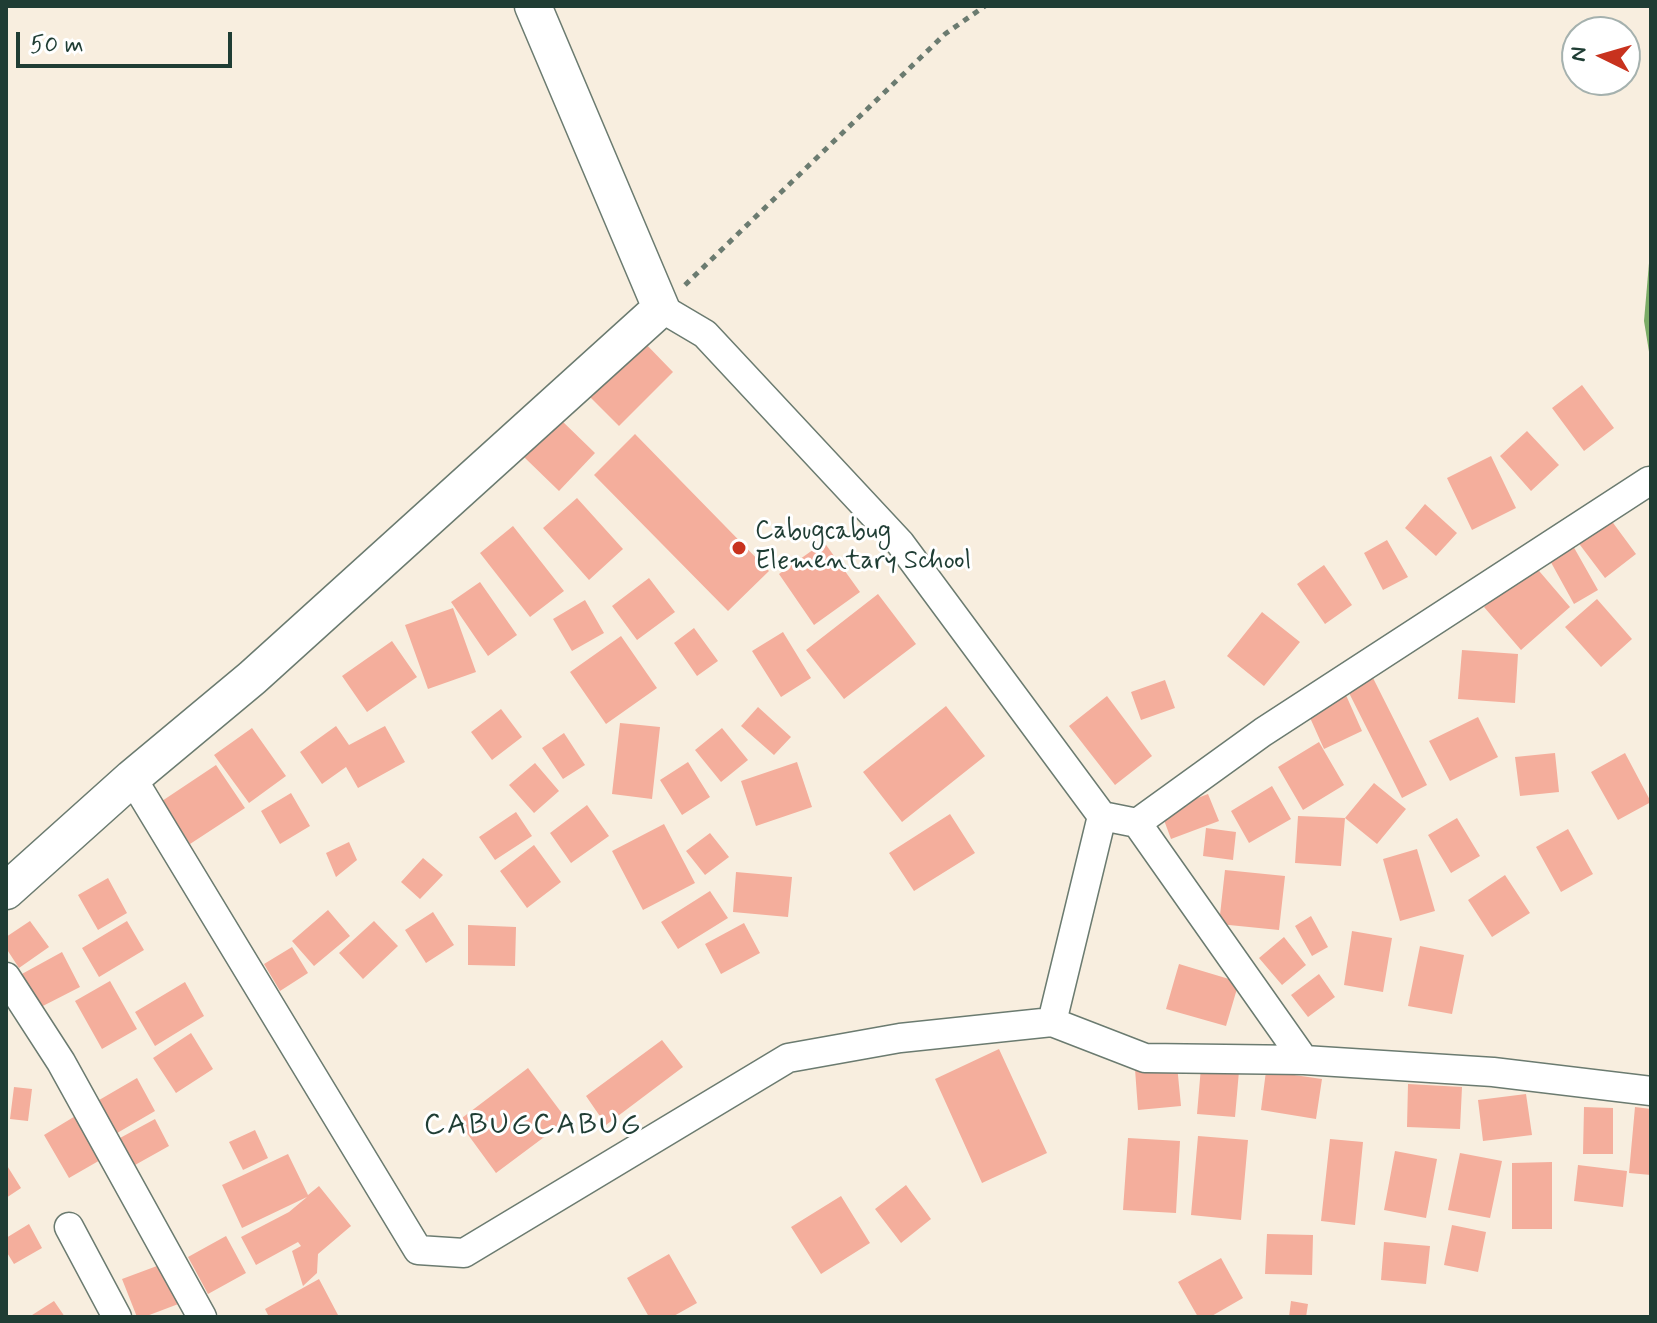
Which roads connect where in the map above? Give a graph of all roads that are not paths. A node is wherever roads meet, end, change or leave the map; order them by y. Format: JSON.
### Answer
{"nodes":[{"id":1,"x":533,"y":6,"type":"edge"},
{"id":2,"x":661,"y":308,"type":"junction"},
{"id":3,"x":1649,"y":481,"type":"dead end"},
{"id":4,"x":132,"y":778,"type":"junction"},
{"id":5,"x":1102,"y":816,"type":"junction"},
{"id":6,"x":1137,"y":823,"type":"junction"},
{"id":7,"x":6,"y":891,"type":"edge"},
{"id":8,"x":6,"y":977,"type":"edge"},
{"id":9,"x":1052,"y":1022,"type":"junction"},
{"id":10,"x":1304,"y":1060,"type":"junction"},
{"id":11,"x":1651,"y":1091,"type":"edge"},
{"id":12,"x":69,"y":1227,"type":"dead end"},
{"id":13,"x":117,"y":1317,"type":"edge"},
{"id":14,"x":202,"y":1317,"type":"edge"}],
"edges":[{"from":1,"to":2,"type":"street"},
{"from":2,"to":4,"type":"street"},
{"from":2,"to":5,"type":"street"},
{"from":3,"to":6,"type":"street"},
{"from":4,"to":7,"type":"street"},
{"from":4,"to":9,"type":"street"},
{"from":5,"to":6,"type":"street"},
{"from":5,"to":9,"type":"street"},
{"from":6,"to":10,"type":"street"},
{"from":8,"to":14,"type":"street"},
{"from":9,"to":10,"type":"street"},
{"from":10,"to":11,"type":"street"},
{"from":12,"to":13,"type":"street"}]}
